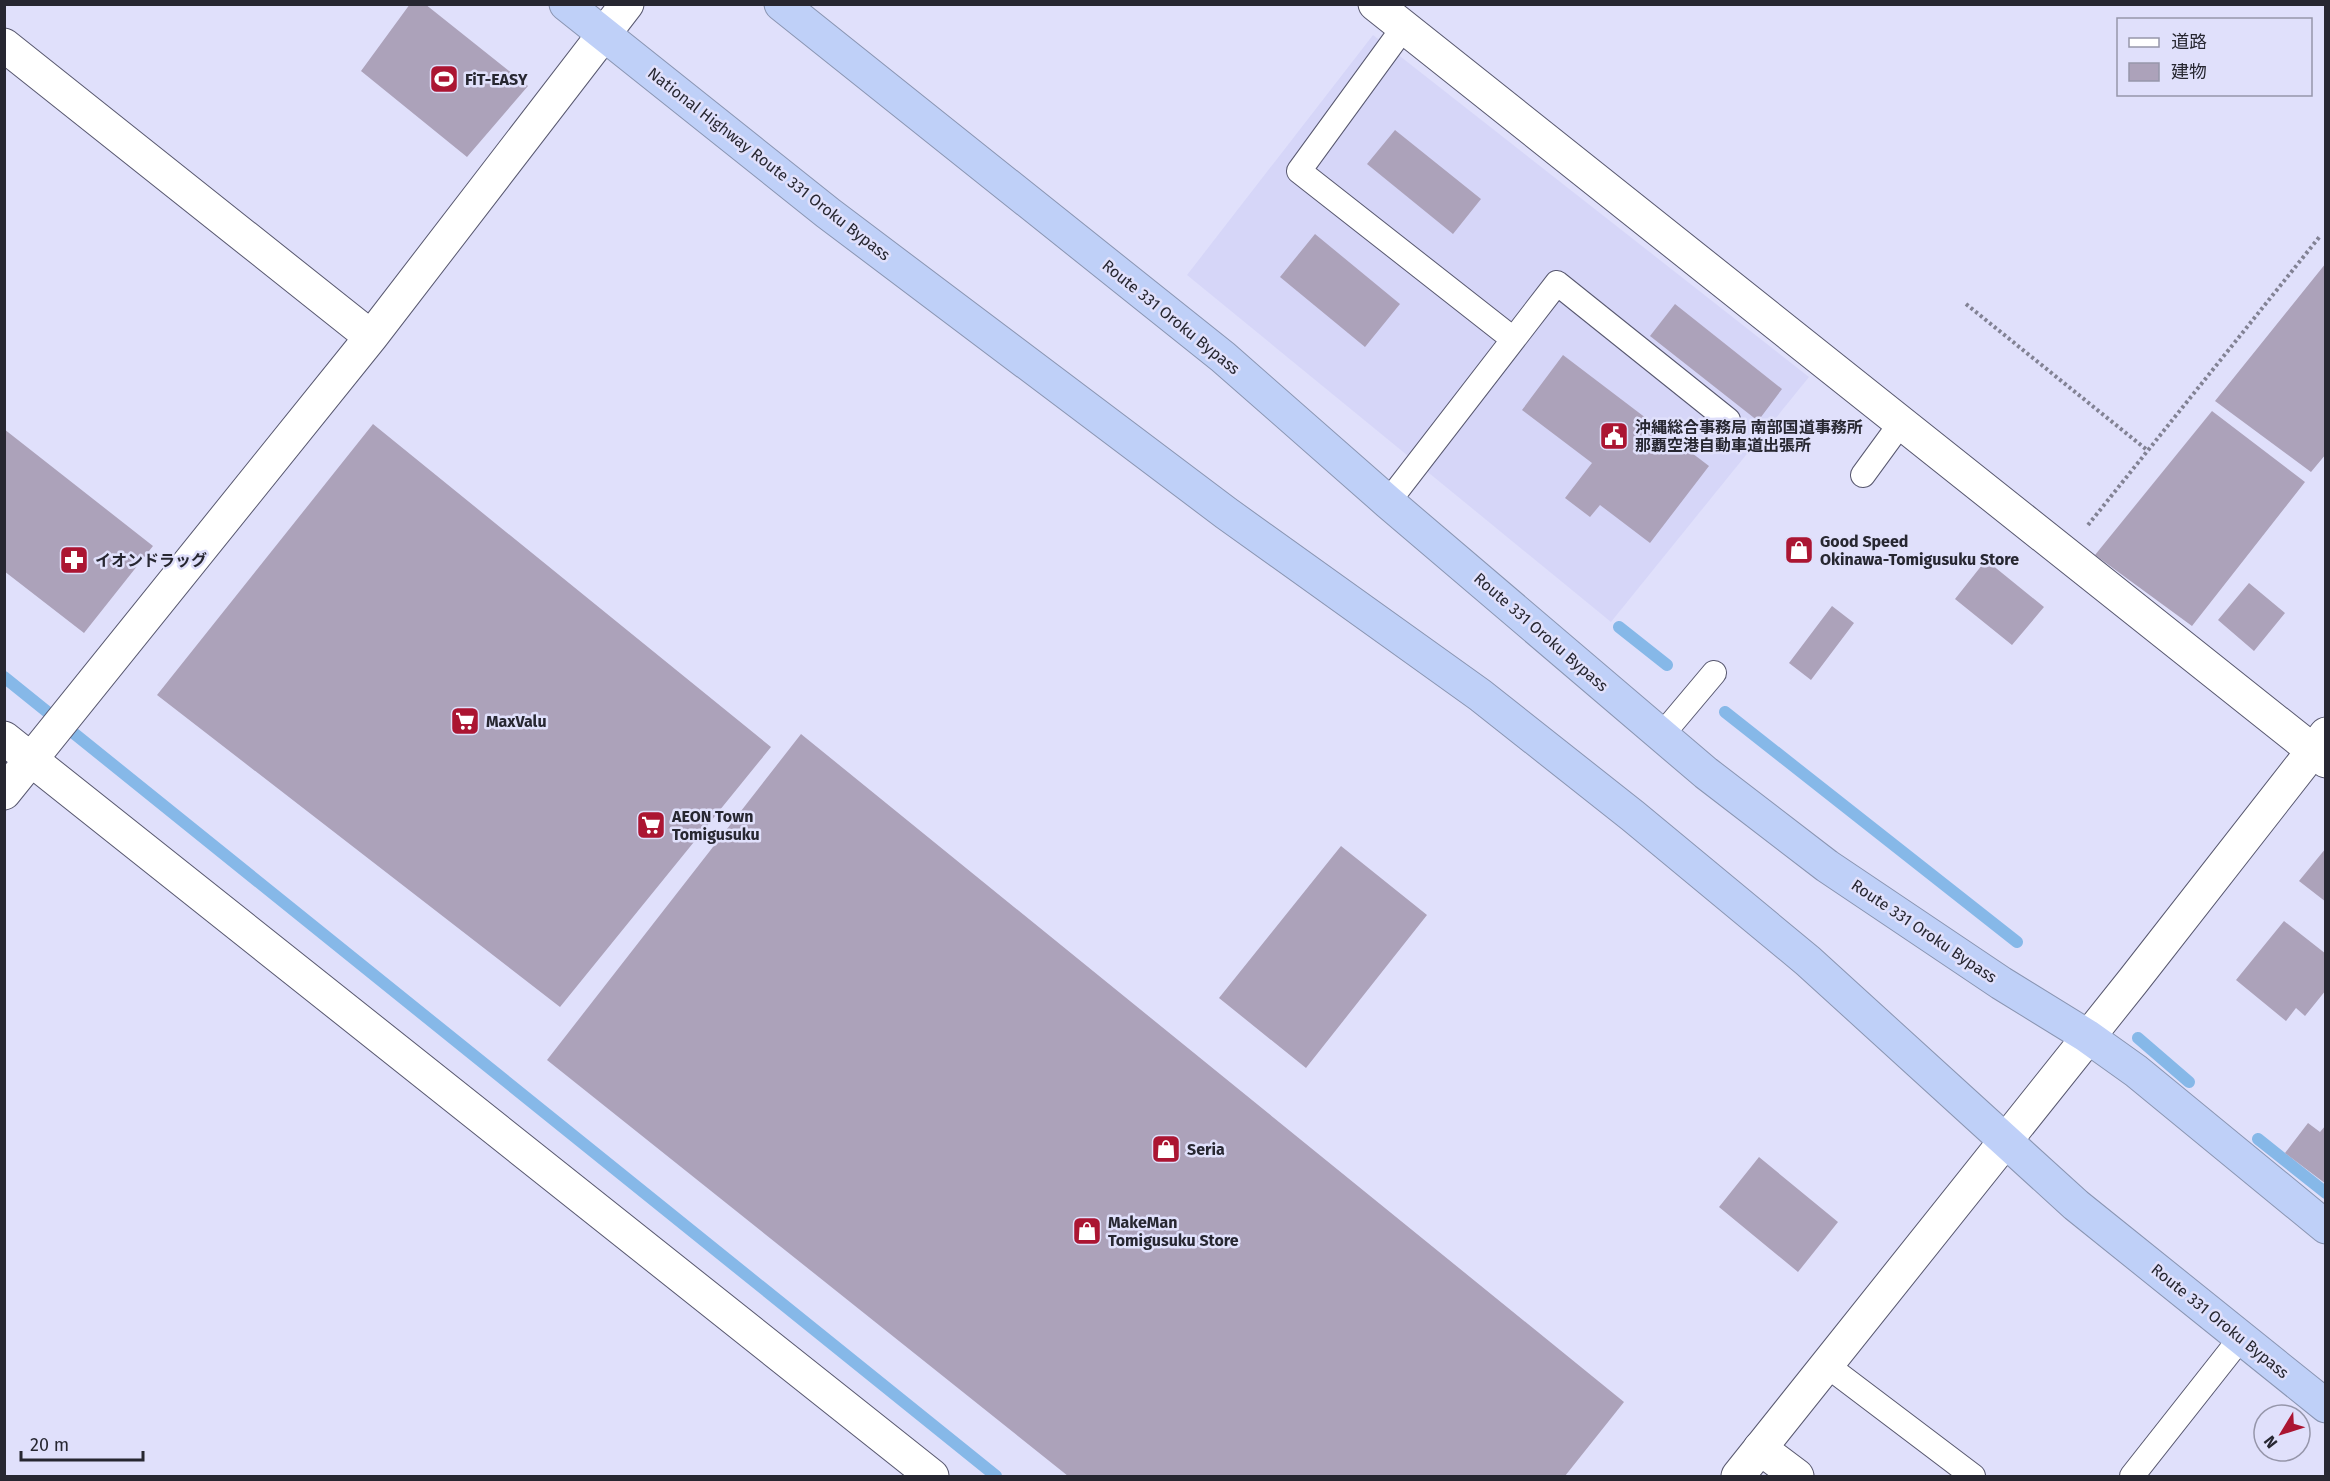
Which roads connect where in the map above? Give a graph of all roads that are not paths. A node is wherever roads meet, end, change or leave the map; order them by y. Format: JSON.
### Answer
{"nodes":[{"id":1,"x":566,"y":4,"type":"edge"},
{"id":2,"x":627,"y":4,"type":"edge"},
{"id":3,"x":781,"y":4,"type":"edge"},
{"id":4,"x":1375,"y":4,"type":"edge"},
{"id":5,"x":1404,"y":27,"type":"junction"},
{"id":6,"x":604,"y":35,"type":"junction"},
{"id":7,"x":4,"y":45,"type":"edge"},
{"id":8,"x":371,"y":337,"type":"junction"},
{"id":9,"x":1513,"y":339,"type":"junction"},
{"id":10,"x":1728,"y":420,"type":"dead end"},
{"id":11,"x":1901,"y":423,"type":"junction"},
{"id":12,"x":1863,"y":475,"type":"dead end"},
{"id":13,"x":1388,"y":502,"type":"junction"},
{"id":14,"x":1714,"y":673,"type":"dead end"},
{"id":15,"x":1661,"y":736,"type":"junction"},
{"id":16,"x":4,"y":738,"type":"edge"},
{"id":17,"x":2321,"y":748,"type":"edge"},
{"id":18,"x":35,"y":755,"type":"junction"},
{"id":19,"x":4,"y":793,"type":"edge"},
{"id":20,"x":2087,"y":1036,"type":"junction"},
{"id":21,"x":2005,"y":1140,"type":"junction"},
{"id":22,"x":2325,"y":1227,"type":"edge"},
{"id":23,"x":2240,"y":1339,"type":"junction"},
{"id":24,"x":1825,"y":1364,"type":"junction"},
{"id":25,"x":2325,"y":1406,"type":"edge"},
{"id":26,"x":1760,"y":1448,"type":"junction"},
{"id":27,"x":932,"y":1476,"type":"edge"},
{"id":28,"x":1738,"y":1476,"type":"edge"},
{"id":29,"x":1797,"y":1476,"type":"edge"},
{"id":30,"x":1973,"y":1476,"type":"edge"},
{"id":31,"x":2132,"y":1476,"type":"edge"}],
"edges":[{"from":1,"to":6,"type":"highway"},
{"from":2,"to":6,"type":"street"},
{"from":3,"to":13,"type":"highway","name":"Route 331 Oroku Bypass"},
{"from":4,"to":5,"type":"street"},
{"from":5,"to":9,"type":"lane"},
{"from":5,"to":11,"type":"street"},
{"from":6,"to":8,"type":"street"},
{"from":6,"to":21,"type":"highway","name":"National Highway Route 331 Oroku Bypass"},
{"from":7,"to":8,"type":"street"},
{"from":8,"to":18,"type":"street"},
{"from":9,"to":10,"type":"lane"},
{"from":9,"to":13,"type":"lane"},
{"from":11,"to":12,"type":"lane"},
{"from":11,"to":17,"type":"street"},
{"from":13,"to":15,"type":"highway","name":"Route 331 Oroku Bypass"},
{"from":14,"to":15,"type":"lane"},
{"from":15,"to":20,"type":"highway","name":"Route 331 Oroku Bypass"},
{"from":16,"to":18,"type":"street"},
{"from":17,"to":20,"type":"street"},
{"from":18,"to":19,"type":"street"},
{"from":18,"to":27,"type":"street"},
{"from":20,"to":21,"type":"street"},
{"from":20,"to":22,"type":"highway","name":"Route 331 Oroku Bypass"},
{"from":21,"to":23,"type":"highway","name":"Route 331 Oroku Bypass"},
{"from":21,"to":24,"type":"street"},
{"from":23,"to":25,"type":"highway","name":"Route 331 Oroku Bypass"},
{"from":23,"to":31,"type":"lane"},
{"from":24,"to":26,"type":"street"},
{"from":24,"to":30,"type":"lane"},
{"from":26,"to":28,"type":"street"},
{"from":26,"to":29,"type":"street"}]}
